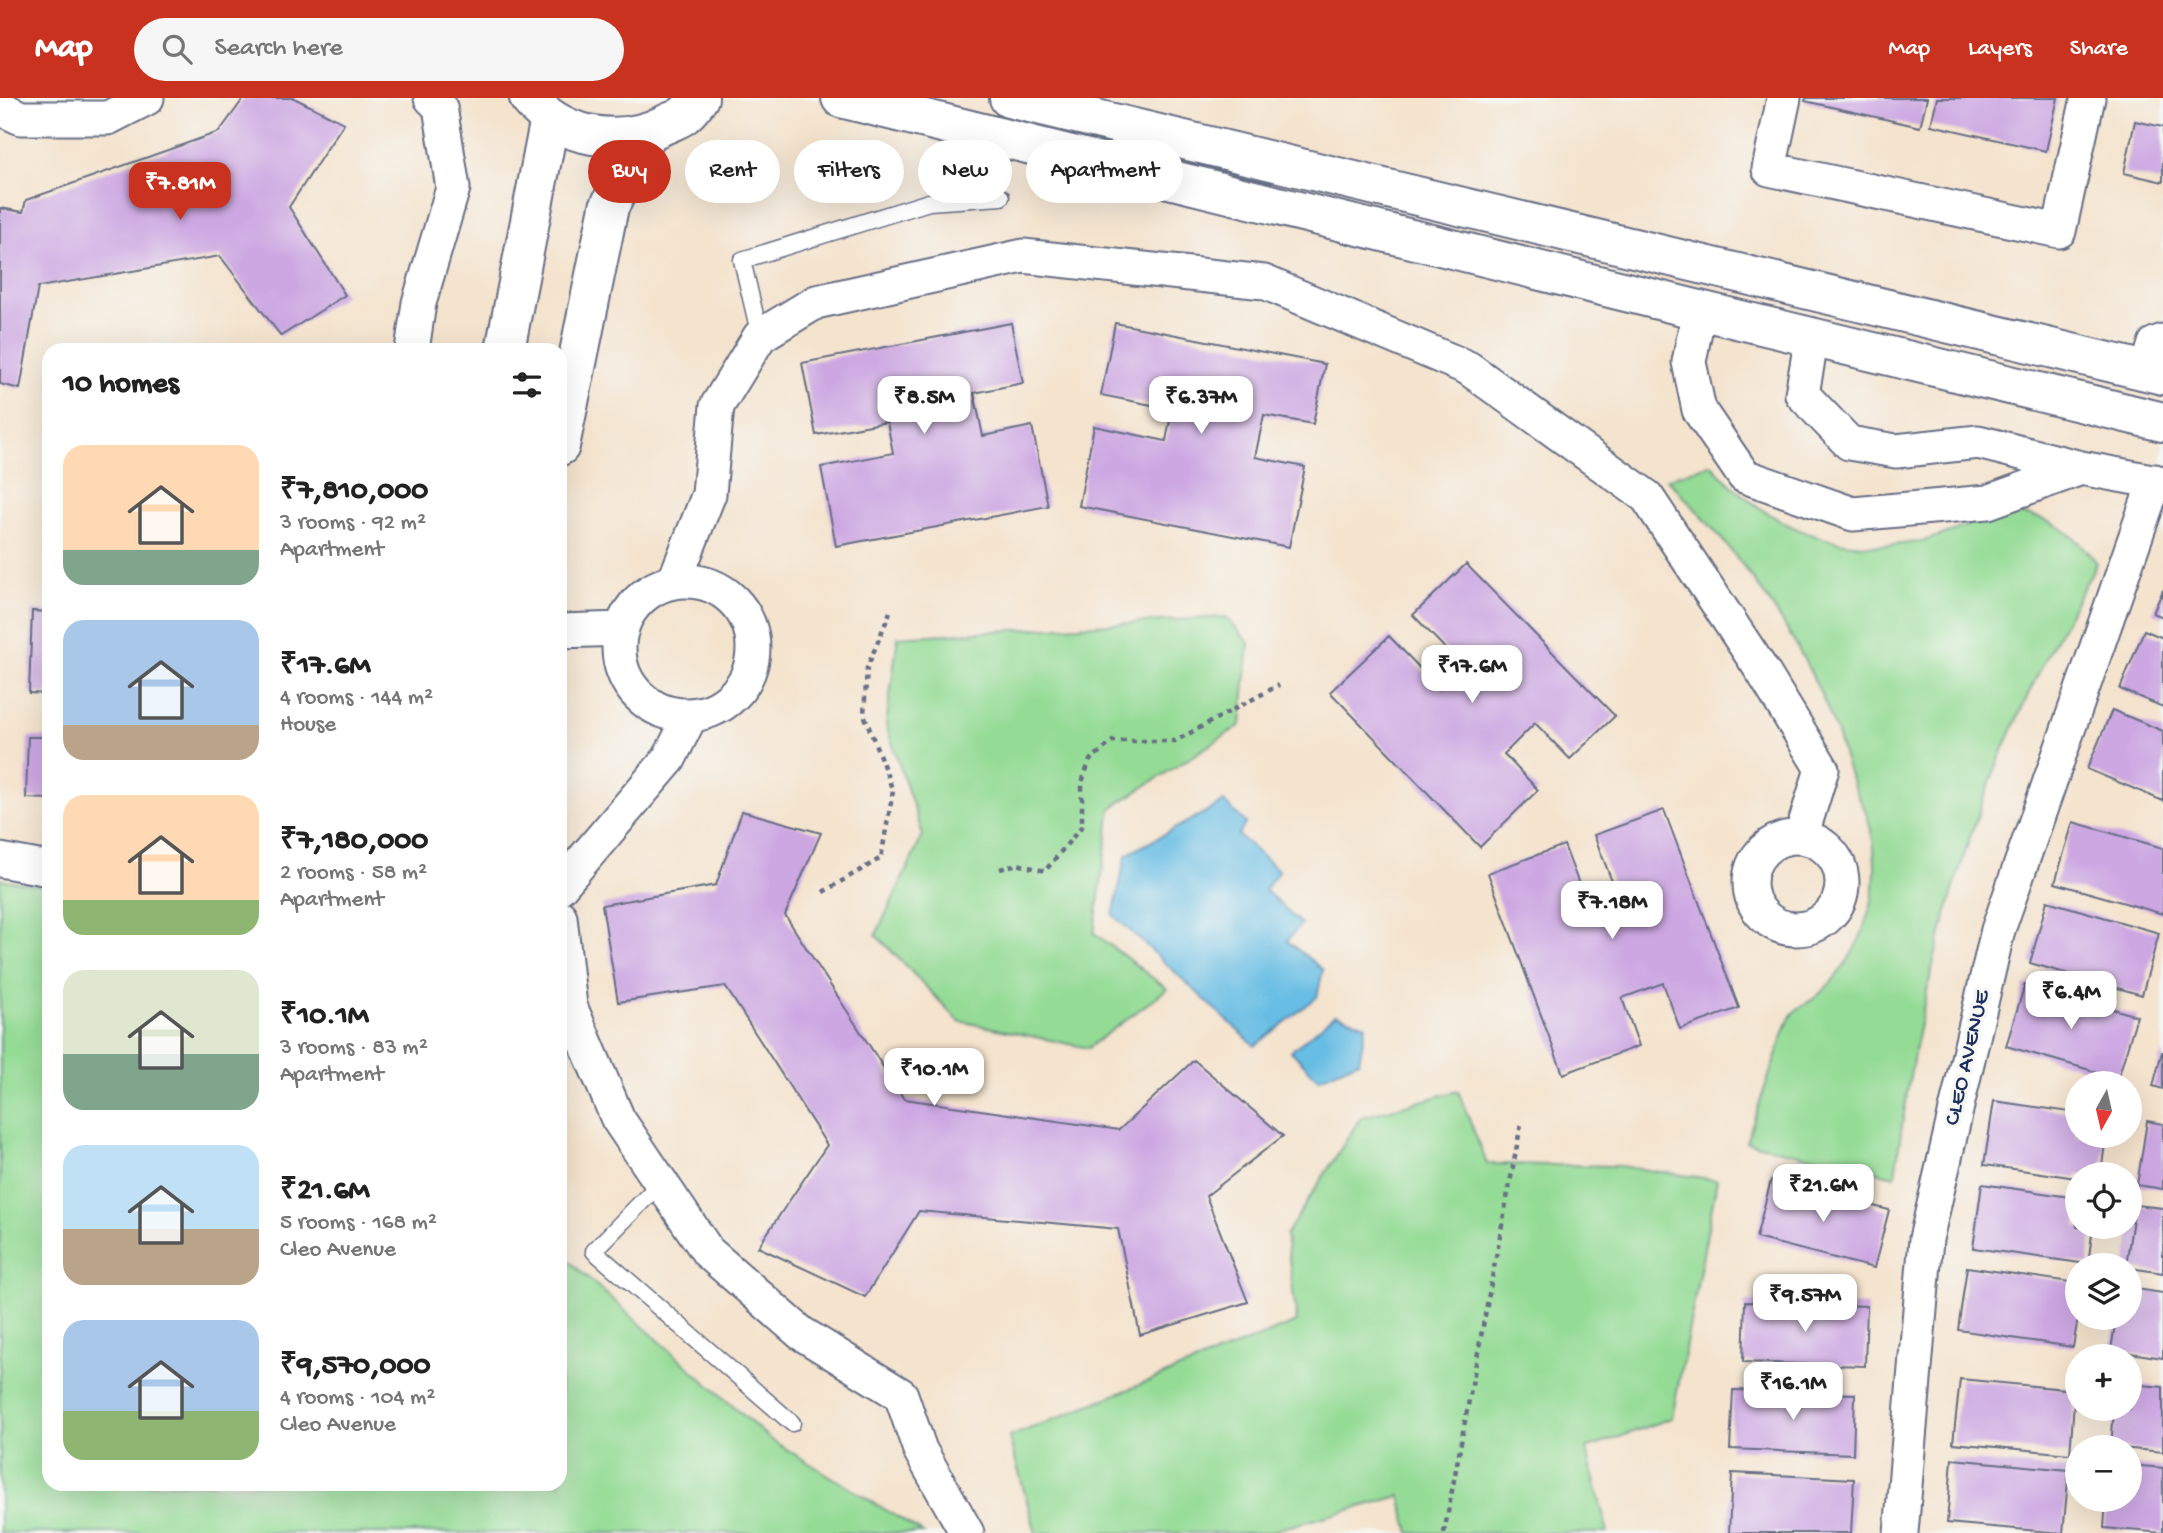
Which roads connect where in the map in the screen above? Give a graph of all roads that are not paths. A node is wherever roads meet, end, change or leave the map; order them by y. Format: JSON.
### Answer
{"nodes":[{"id":1,"x":147,"y":98,"type":"edge"},
{"id":2,"x":431,"y":98,"type":"edge"},
{"id":3,"x":699,"y":98,"type":"edge"},
{"id":4,"x":841,"y":98,"type":"edge"},
{"id":5,"x":1009,"y":98,"type":"edge"},
{"id":6,"x":1784,"y":98,"type":"edge"},
{"id":7,"x":2088,"y":98,"type":"edge"},
{"id":8,"x":0,"y":108,"type":"edge"},
{"id":9,"x":539,"y":108,"type":"edge"},
{"id":10,"x":648,"y":133,"type":"junction"},
{"id":11,"x":926,"y":203,"type":"edge"},
{"id":12,"x":1710,"y":268,"type":"junction"},
{"id":13,"x":1823,"y":294,"type":"junction"},
{"id":14,"x":1699,"y":310,"type":"junction"},
{"id":15,"x":760,"y":336,"type":"junction"},
{"id":16,"x":1812,"y":337,"type":"junction"},
{"id":17,"x":413,"y":343,"type":"edge"},
{"id":18,"x":506,"y":343,"type":"edge"},
{"id":19,"x":2158,"y":362,"type":"edge"},
{"id":20,"x":567,"y":412,"type":"edge"},
{"id":21,"x":2149,"y":418,"type":"edge"},
{"id":22,"x":2081,"y":468,"type":"junction"},
{"id":23,"x":2159,"y":482,"type":"edge"},
{"id":24,"x":674,"y":582,"type":"junction"},
{"id":25,"x":622,"y":629,"type":"junction"},
{"id":26,"x":567,"y":631,"type":"edge"},
{"id":27,"x":691,"y":715,"type":"junction"},
{"id":28,"x":1801,"y":837,"type":"dead end"},
{"id":29,"x":0,"y":860,"type":"edge"},
{"id":30,"x":42,"y":868,"type":"edge"},
{"id":31,"x":567,"y":879,"type":"edge"},
{"id":32,"x":567,"y":979,"type":"edge"},
{"id":33,"x":661,"y":1182,"type":"junction"},
{"id":34,"x":792,"y":1423,"type":"dead end"},
{"id":35,"x":967,"y":1533,"type":"edge"},
{"id":36,"x":1901,"y":1533,"type":"edge"}],
"edges":[{"from":1,"to":8,"type":"street"},
{"from":2,"to":17,"type":"street"},
{"from":3,"to":10,"type":"street"},
{"from":4,"to":14,"type":"street"},
{"from":5,"to":12,"type":"street"},
{"from":6,"to":7,"type":"street"},
{"from":9,"to":10,"type":"street"},
{"from":9,"to":18,"type":"street"},
{"from":10,"to":20,"type":"street"},
{"from":11,"to":15,"type":"lane"},
{"from":12,"to":13,"type":"street"},
{"from":12,"to":14,"type":"street"},
{"from":13,"to":16,"type":"street"},
{"from":13,"to":19,"type":"street"},
{"from":14,"to":16,"type":"street"},
{"from":14,"to":22,"type":"street"},
{"from":15,"to":24,"type":"street"},
{"from":15,"to":28,"type":"street"},
{"from":16,"to":21,"type":"street"},
{"from":16,"to":22,"type":"street"},
{"from":19,"to":21,"type":"street"},
{"from":22,"to":23,"type":"street"},
{"from":23,"to":36,"type":"street","name":"CLEO AVENUE"},
{"from":24,"to":25,"type":"street"},
{"from":24,"to":27,"type":"street"},
{"from":25,"to":26,"type":"street"},
{"from":25,"to":27,"type":"street"},
{"from":27,"to":31,"type":"street"},
{"from":29,"to":30,"type":"street"},
{"from":32,"to":33,"type":"street"},
{"from":33,"to":34,"type":"lane"},
{"from":33,"to":35,"type":"street"}]}
